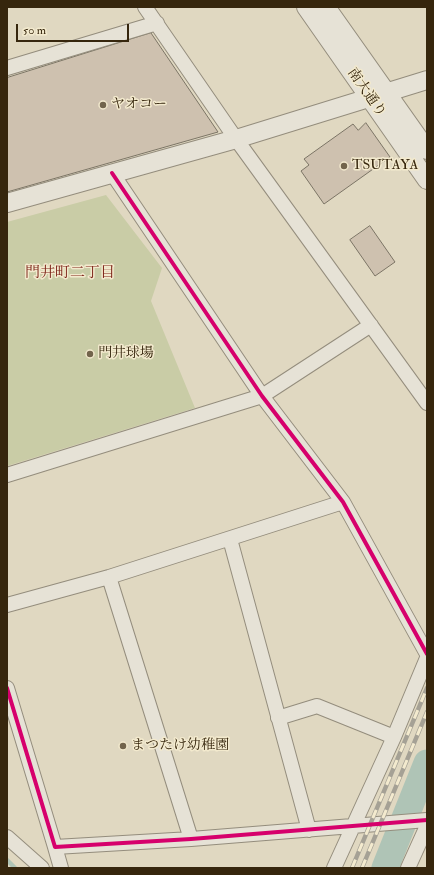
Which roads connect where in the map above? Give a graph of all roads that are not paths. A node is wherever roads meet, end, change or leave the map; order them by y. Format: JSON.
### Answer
{"nodes":[{"id":1,"x":145,"y":7,"type":"edge"},
{"id":2,"x":306,"y":7,"type":"edge"},
{"id":3,"x":326,"y":7,"type":"edge"},
{"id":4,"x":157,"y":23,"type":"junction"},
{"id":5,"x":7,"y":68,"type":"edge"},
{"id":6,"x":427,"y":80,"type":"edge"},
{"id":7,"x":378,"y":95,"type":"junction"},
{"id":8,"x":236,"y":139,"type":"junction"},
{"id":9,"x":427,"y":150,"type":"edge"},
{"id":10,"x":112,"y":173,"type":"junction"},
{"id":11,"x":427,"y":180,"type":"edge"},
{"id":12,"x":7,"y":203,"type":"edge"},
{"id":13,"x":371,"y":325,"type":"junction"},
{"id":14,"x":262,"y":396,"type":"junction"},
{"id":15,"x":427,"y":403,"type":"edge"},
{"id":16,"x":7,"y":475,"type":"edge"},
{"id":17,"x":343,"y":502,"type":"junction"},
{"id":18,"x":230,"y":539,"type":"junction"},
{"id":19,"x":109,"y":577,"type":"junction"},
{"id":20,"x":7,"y":605,"type":"edge"},
{"id":21,"x":427,"y":654,"type":"edge"},
{"id":22,"x":427,"y":658,"type":"edge"},
{"id":23,"x":7,"y":688,"type":"edge"},
{"id":24,"x":278,"y":718,"type":"junction"},
{"id":25,"x":394,"y":737,"type":"junction"},
{"id":26,"x":427,"y":820,"type":"edge"},
{"id":27,"x":427,"y":826,"type":"edge"},
{"id":28,"x":352,"y":828,"type":"junction"},
{"id":29,"x":309,"y":830,"type":"junction"},
{"id":30,"x":7,"y":837,"type":"edge"},
{"id":31,"x":191,"y":839,"type":"junction"},
{"id":32,"x":55,"y":847,"type":"junction"},
{"id":33,"x":42,"y":868,"type":"edge"},
{"id":34,"x":61,"y":868,"type":"edge"},
{"id":35,"x":334,"y":868,"type":"edge"},
{"id":36,"x":408,"y":868,"type":"edge"}],
"edges":[{"from":1,"to":4,"type":"street"},
{"from":2,"to":7,"type":"street","name":"南大通り"},
{"from":3,"to":7,"type":"street","name":"南大通り"},
{"from":4,"to":5,"type":"street"},
{"from":4,"to":8,"type":"street"},
{"from":6,"to":7,"type":"street"},
{"from":7,"to":8,"type":"street"},
{"from":7,"to":9,"type":"street","name":"南大通り"},
{"from":7,"to":11,"type":"street","name":"南大通り"},
{"from":8,"to":10,"type":"street"},
{"from":8,"to":13,"type":"street"},
{"from":10,"to":12,"type":"street"},
{"from":10,"to":14,"type":"street"},
{"from":13,"to":14,"type":"street"},
{"from":13,"to":15,"type":"street"},
{"from":14,"to":16,"type":"street"},
{"from":14,"to":17,"type":"street"},
{"from":17,"to":18,"type":"street"},
{"from":17,"to":21,"type":"street"},
{"from":18,"to":19,"type":"street"},
{"from":18,"to":24,"type":"street"},
{"from":19,"to":20,"type":"street"},
{"from":19,"to":31,"type":"street"},
{"from":22,"to":25,"type":"street"},
{"from":23,"to":32,"type":"street"},
{"from":24,"to":25,"type":"street"},
{"from":24,"to":29,"type":"street"},
{"from":25,"to":28,"type":"street"},
{"from":26,"to":28,"type":"street"},
{"from":27,"to":36,"type":"street"},
{"from":28,"to":29,"type":"street"},
{"from":28,"to":35,"type":"street"},
{"from":29,"to":31,"type":"street"},
{"from":30,"to":33,"type":"street"},
{"from":31,"to":32,"type":"street"},
{"from":32,"to":34,"type":"street"}]}
